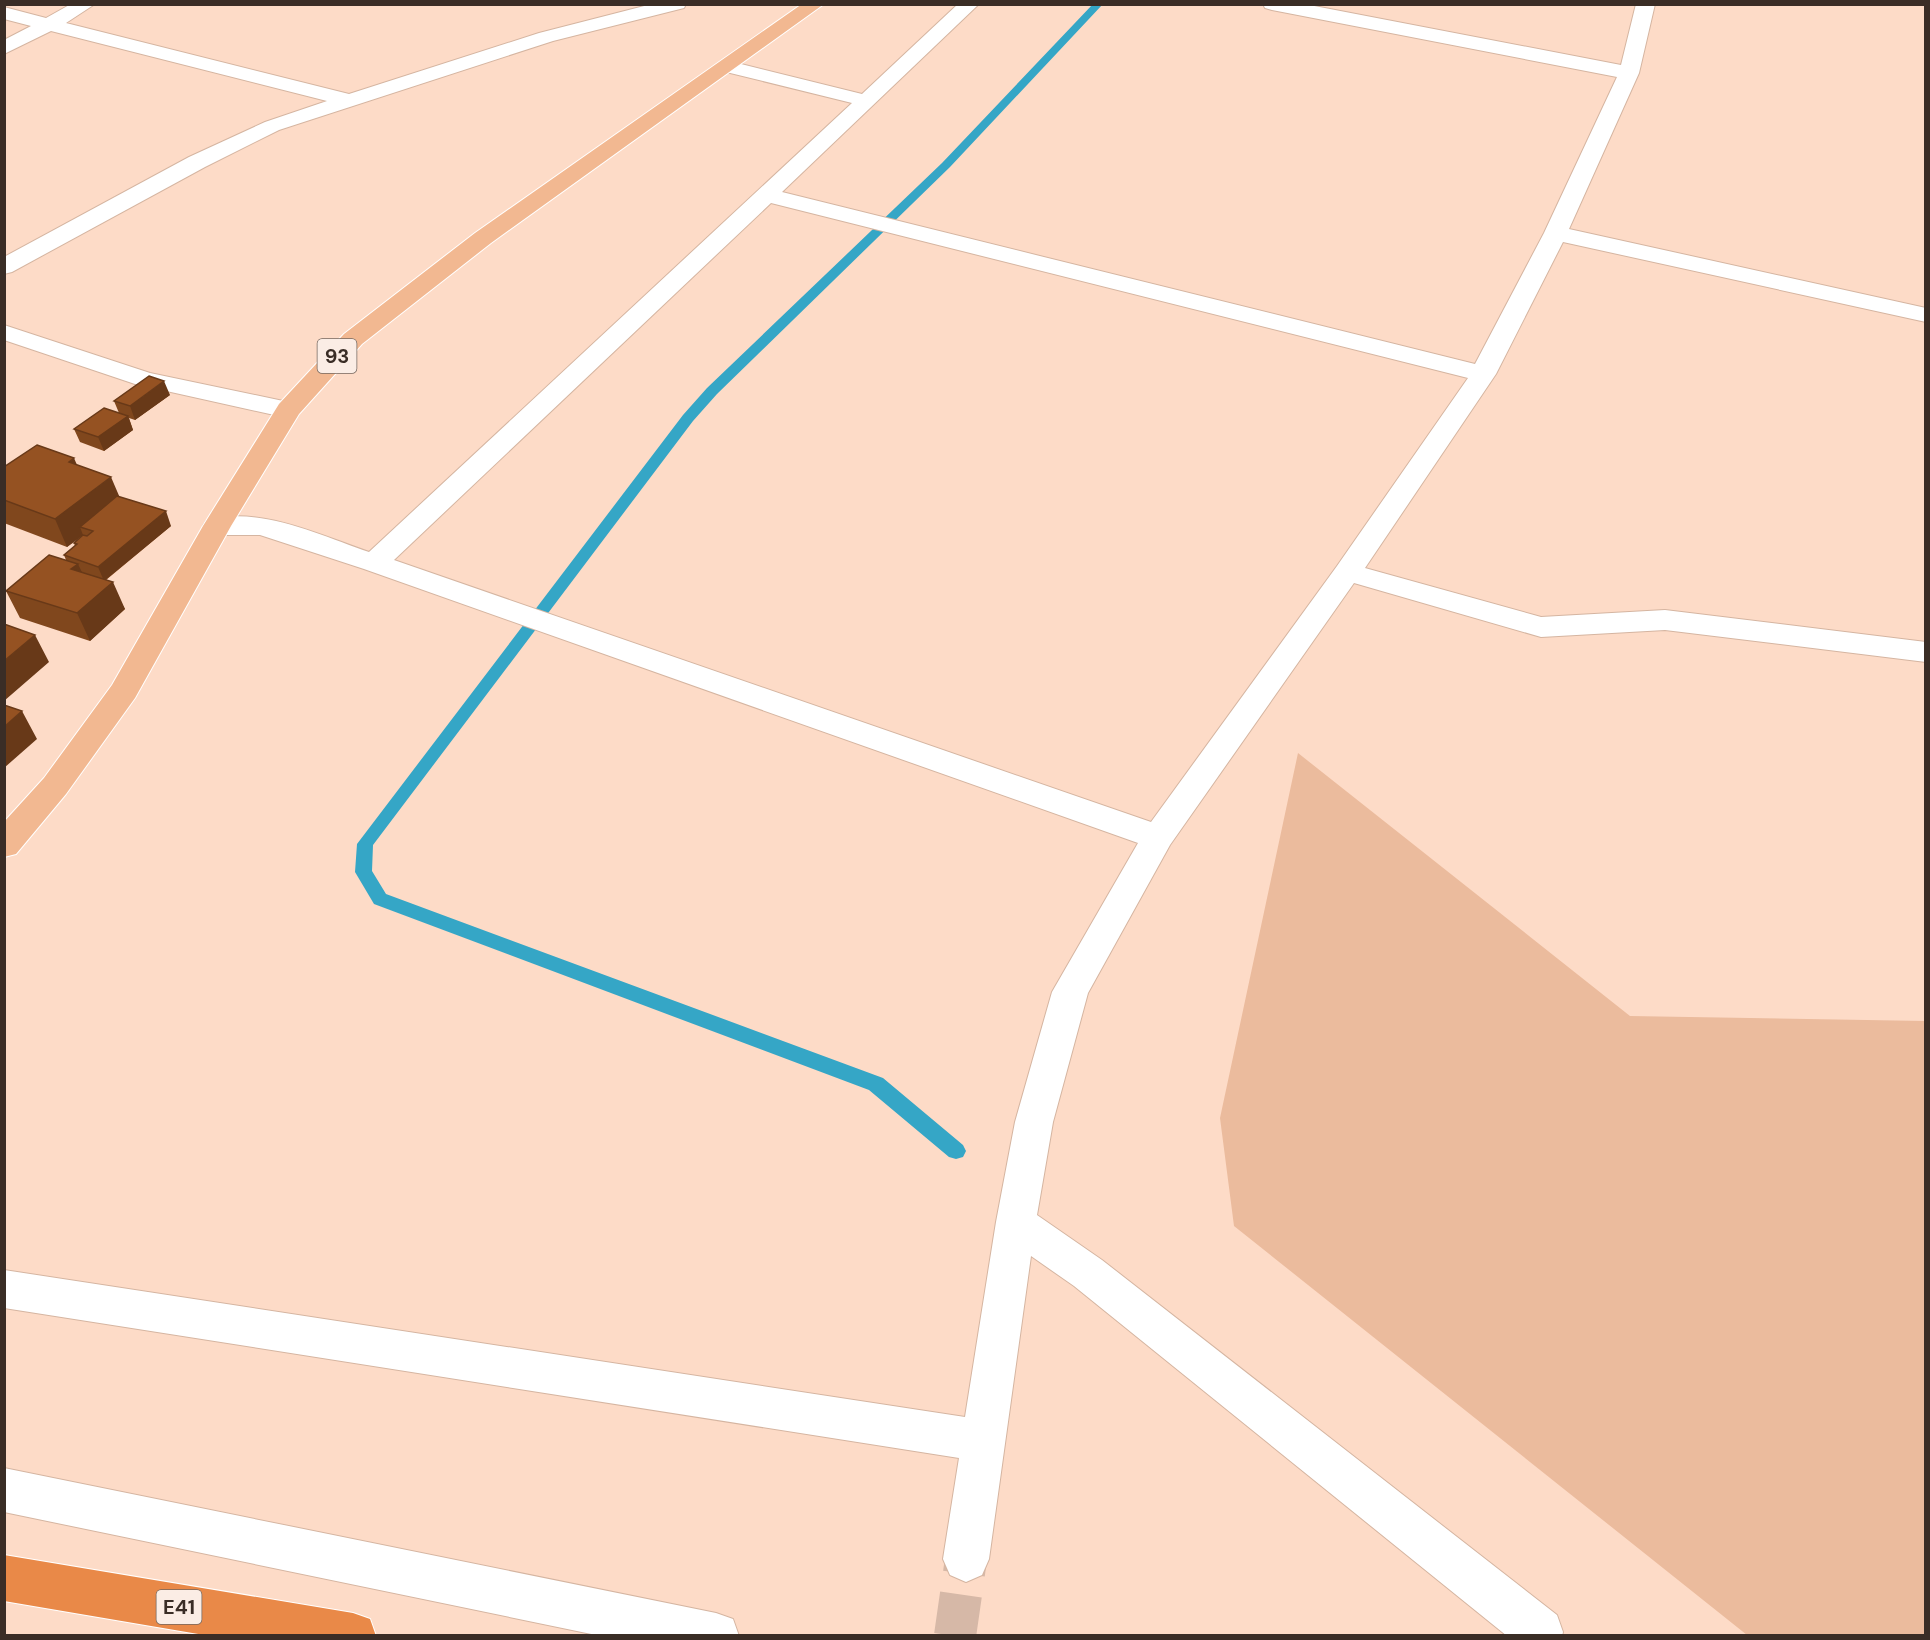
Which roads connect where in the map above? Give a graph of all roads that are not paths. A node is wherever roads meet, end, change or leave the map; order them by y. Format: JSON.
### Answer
{"nodes":[{"id":1,"x":86,"y":4,"type":"edge"},
{"id":2,"x":677,"y":4,"type":"edge"},
{"id":3,"x":815,"y":4,"type":"edge"},
{"id":4,"x":970,"y":4,"type":"edge"},
{"id":5,"x":1272,"y":4,"type":"edge"},
{"id":6,"x":1646,"y":4,"type":"edge"},
{"id":7,"x":4,"y":13,"type":"edge"},
{"id":8,"x":49,"y":24,"type":"junction"},
{"id":9,"x":4,"y":48,"type":"edge"},
{"id":10,"x":729,"y":67,"type":"junction"},
{"id":11,"x":1629,"y":73,"type":"junction"},
{"id":12,"x":351,"y":101,"type":"junction"},
{"id":13,"x":867,"y":101,"type":"junction"},
{"id":14,"x":767,"y":195,"type":"junction"},
{"id":15,"x":1556,"y":233,"type":"junction"},
{"id":16,"x":4,"y":267,"type":"edge"},
{"id":17,"x":1926,"y":315,"type":"edge"},
{"id":18,"x":4,"y":332,"type":"edge"},
{"id":19,"x":1483,"y":374,"type":"junction"},
{"id":20,"x":288,"y":410,"type":"junction"},
{"id":21,"x":217,"y":526,"type":"junction"},
{"id":22,"x":374,"y":562,"type":"junction"},
{"id":23,"x":1347,"y":572,"type":"junction"},
{"id":24,"x":1926,"y":652,"type":"edge"},
{"id":25,"x":1158,"y":837,"type":"junction"},
{"id":26,"x":4,"y":845,"type":"edge"},
{"id":27,"x":1016,"y":1222,"type":"junction"},
{"id":28,"x":4,"y":1289,"type":"edge"},
{"id":29,"x":984,"y":1441,"type":"junction"},
{"id":30,"x":4,"y":1490,"type":"edge"},
{"id":31,"x":966,"y":1559,"type":"tunnel mouth"},
{"id":32,"x":4,"y":1578,"type":"edge"},
{"id":33,"x":1540,"y":1632,"type":"dead end"},
{"id":34,"x":353,"y":1635,"type":"edge"},
{"id":35,"x":716,"y":1635,"type":"edge"}],
"edges":[{"from":1,"to":8,"type":"street"},
{"from":2,"to":12,"type":"street"},
{"from":3,"to":10,"type":"main road","number":"93"},
{"from":4,"to":13,"type":"street"},
{"from":5,"to":11,"type":"street"},
{"from":6,"to":11,"type":"street"},
{"from":7,"to":8,"type":"street"},
{"from":8,"to":9,"type":"street"},
{"from":8,"to":12,"type":"street"},
{"from":10,"to":13,"type":"street"},
{"from":10,"to":20,"type":"main road","number":"93"},
{"from":11,"to":15,"type":"street"},
{"from":12,"to":16,"type":"street"},
{"from":13,"to":14,"type":"street"},
{"from":14,"to":19,"type":"street"},
{"from":14,"to":22,"type":"street"},
{"from":15,"to":17,"type":"street"},
{"from":15,"to":19,"type":"street"},
{"from":18,"to":20,"type":"street"},
{"from":19,"to":23,"type":"street"},
{"from":20,"to":21,"type":"main road","number":"93"},
{"from":21,"to":22,"type":"street"},
{"from":21,"to":26,"type":"main road","number":"93"},
{"from":22,"to":25,"type":"street"},
{"from":23,"to":24,"type":"street"},
{"from":23,"to":25,"type":"street"},
{"from":25,"to":27,"type":"street"},
{"from":27,"to":29,"type":"street"},
{"from":27,"to":33,"type":"street"},
{"from":28,"to":29,"type":"street"},
{"from":29,"to":31,"type":"street"},
{"from":30,"to":35,"type":"street"},
{"from":32,"to":34,"type":"highway","number":"E41"}]}
